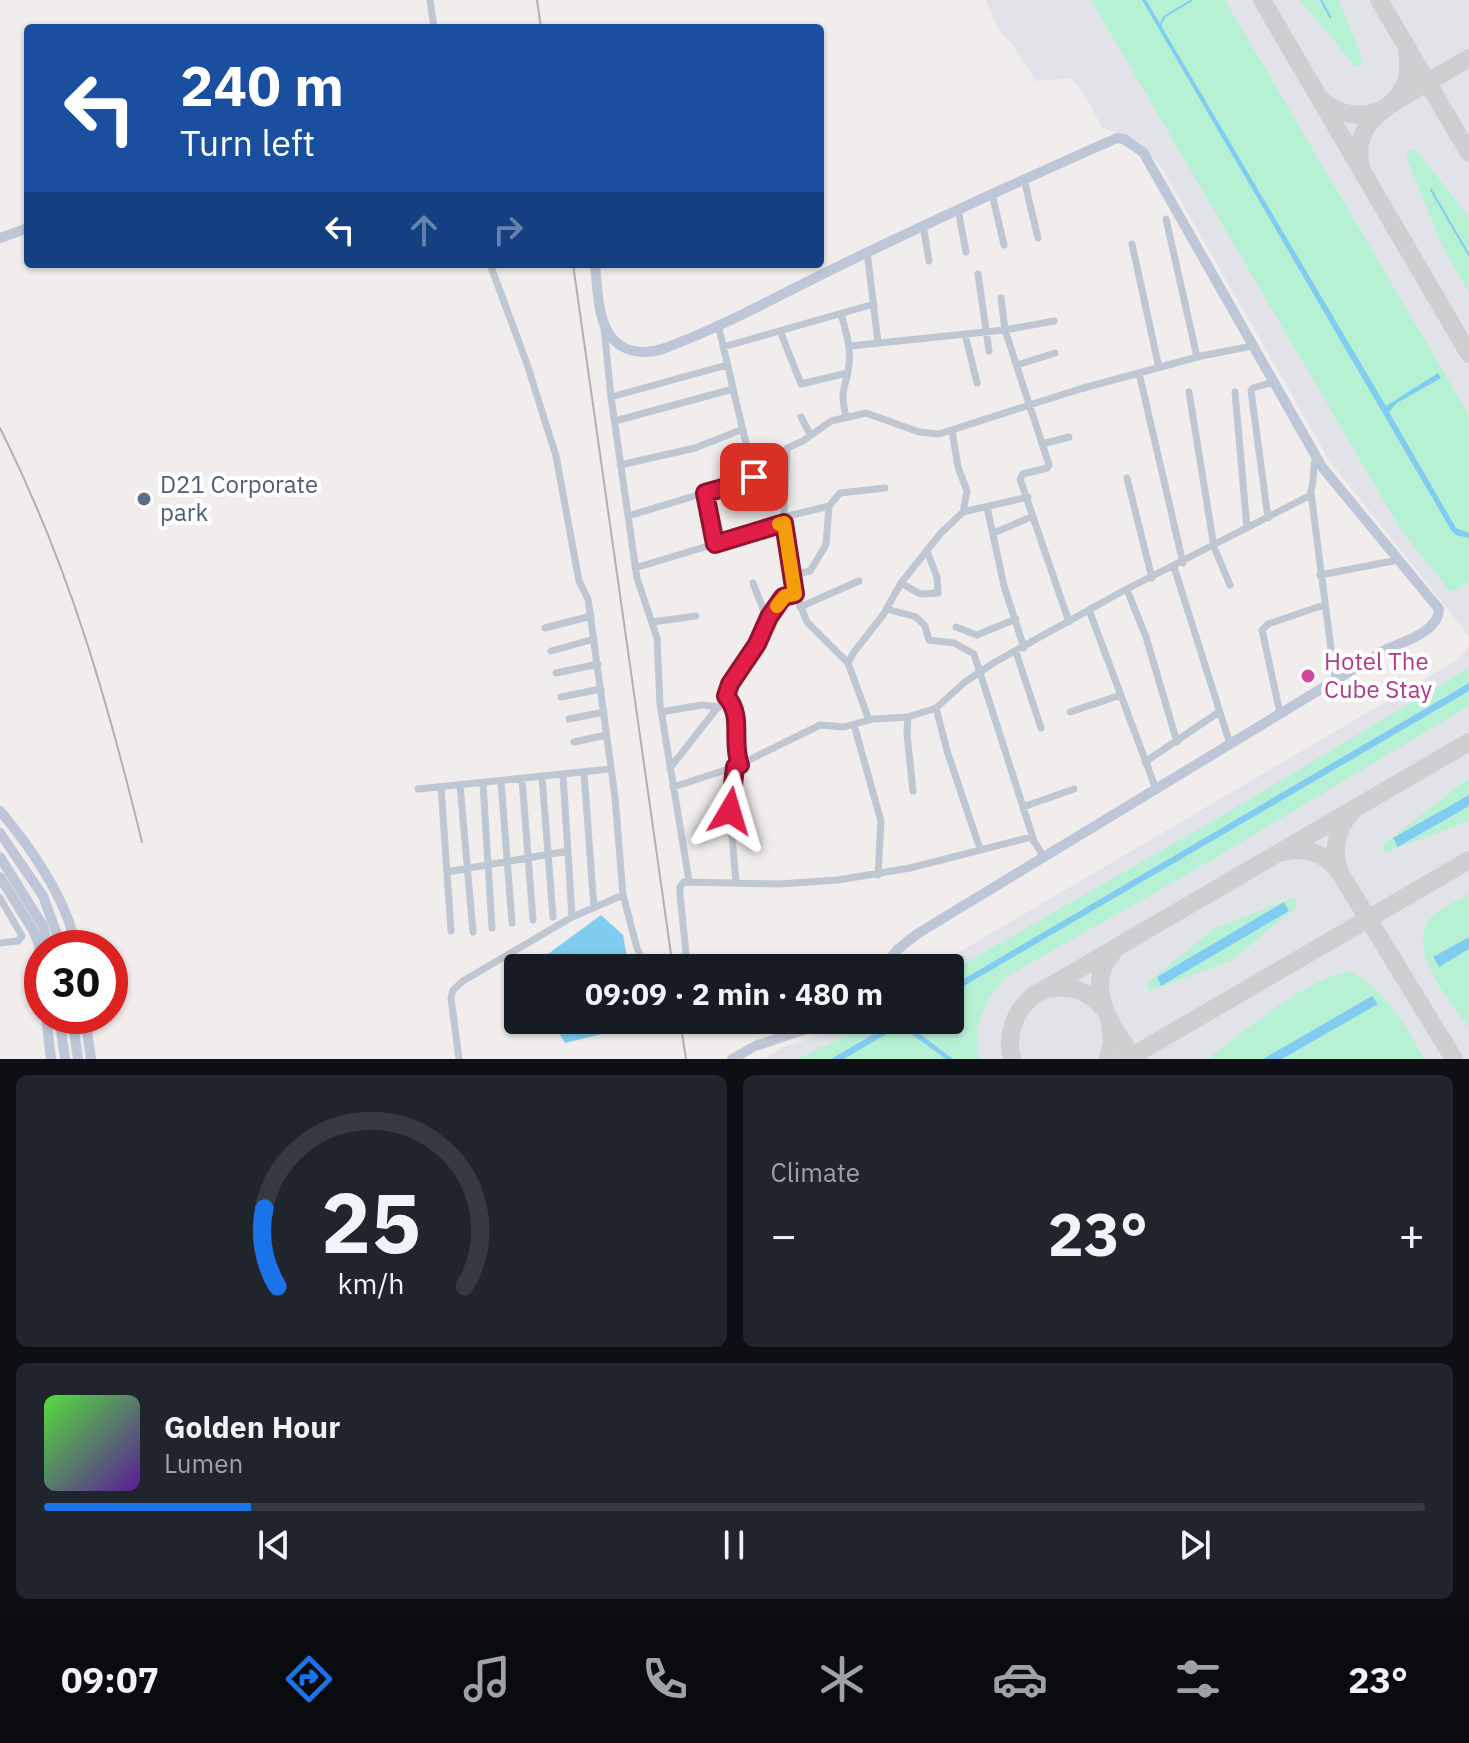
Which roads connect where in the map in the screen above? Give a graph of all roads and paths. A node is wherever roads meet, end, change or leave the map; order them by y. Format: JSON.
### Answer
{"nodes":[{"id":1,"x":430,"y":0,"type":"edge"},
{"id":2,"x":433,"y":24,"type":"edge"},
{"id":3,"x":1024,"y":179,"type":"junction"},
{"id":4,"x":992,"y":194,"type":"junction"},
{"id":5,"x":958,"y":209,"type":"junction"},
{"id":6,"x":1166,"y":219,"type":"dead end"},
{"id":7,"x":923,"y":225,"type":"junction"},
{"id":8,"x":24,"y":229,"type":"edge"},
{"id":9,"x":0,"y":238,"type":"edge"},
{"id":10,"x":1038,"y":238,"type":"dead end"},
{"id":11,"x":1132,"y":244,"type":"dead end"},
{"id":12,"x":1004,"y":245,"type":"dead end"},
{"id":13,"x":867,"y":252,"type":"junction"},
{"id":14,"x":966,"y":252,"type":"dead end"},
{"id":15,"x":929,"y":261,"type":"dead end"},
{"id":16,"x":491,"y":268,"type":"edge"},
{"id":17,"x":596,"y":268,"type":"edge"},
{"id":18,"x":978,"y":274,"type":"dead end"},
{"id":19,"x":1001,"y":298,"type":"dead end"},
{"id":20,"x":874,"y":304,"type":"junction"},
{"id":21,"x":841,"y":314,"type":"junction"},
{"id":22,"x":1054,"y":321,"type":"dead end"},
{"id":23,"x":603,"y":322,"type":"junction"},
{"id":24,"x":718,"y":324,"type":"junction"},
{"id":25,"x":1005,"y":330,"type":"junction"},
{"id":26,"x":780,"y":331,"type":"junction"},
{"id":27,"x":986,"y":332,"type":"junction"},
{"id":28,"x":965,"y":334,"type":"junction"},
{"id":29,"x":878,"y":342,"type":"junction"},
{"id":30,"x":850,"y":346,"type":"junction"},
{"id":31,"x":1253,"y":346,"type":"junction"},
{"id":32,"x":723,"y":347,"type":"junction"},
{"id":33,"x":989,"y":351,"type":"dead end"},
{"id":34,"x":1055,"y":353,"type":"dead end"},
{"id":35,"x":1197,"y":357,"type":"junction"},
{"id":36,"x":727,"y":365,"type":"junction"},
{"id":37,"x":1017,"y":365,"type":"junction"},
{"id":38,"x":1159,"y":368,"type":"junction"},
{"id":39,"x":847,"y":373,"type":"junction"},
{"id":40,"x":1139,"y":373,"type":"junction"},
{"id":41,"x":1273,"y":382,"type":"junction"},
{"id":42,"x":977,"y":383,"type":"dead end"},
{"id":43,"x":733,"y":389,"type":"junction"},
{"id":44,"x":1189,"y":392,"type":"dead end"},
{"id":45,"x":1235,"y":392,"type":"dead end"},
{"id":46,"x":611,"y":397,"type":"junction"},
{"id":47,"x":1030,"y":404,"type":"junction"},
{"id":48,"x":846,"y":416,"type":"junction"},
{"id":49,"x":801,"y":417,"type":"dead end"},
{"id":50,"x":615,"y":421,"type":"junction"},
{"id":51,"x":743,"y":429,"type":"junction"},
{"id":52,"x":952,"y":431,"type":"junction"},
{"id":53,"x":810,"y":434,"type":"junction"},
{"id":54,"x":1069,"y":437,"type":"dead end"},
{"id":55,"x":1042,"y":444,"type":"junction"},
{"id":56,"x":1316,"y":456,"type":"junction"},
{"id":57,"x":620,"y":465,"type":"junction"},
{"id":58,"x":1127,"y":478,"type":"dead end"},
{"id":59,"x":885,"y":488,"type":"dead end"},
{"id":60,"x":705,"y":493,"type":"junction"},
{"id":61,"x":1311,"y":493,"type":"junction"},
{"id":62,"x":1028,"y":497,"type":"junction"},
{"id":63,"x":829,"y":506,"type":"junction"},
{"id":64,"x":987,"y":507,"type":"junction"},
{"id":65,"x":963,"y":512,"type":"junction"},
{"id":66,"x":628,"y":516,"type":"junction"},
{"id":67,"x":1033,"y":516,"type":"junction"},
{"id":68,"x":1268,"y":518,"type":"junction"},
{"id":69,"x":784,"y":520,"type":"junction"},
{"id":70,"x":1247,"y":528,"type":"junction"},
{"id":71,"x":994,"y":533,"type":"junction"},
{"id":72,"x":715,"y":544,"type":"junction"},
{"id":73,"x":1214,"y":547,"type":"junction"},
{"id":74,"x":927,"y":551,"type":"junction"},
{"id":75,"x":1398,"y":560,"type":"junction"},
{"id":76,"x":1183,"y":563,"type":"junction"},
{"id":77,"x":1174,"y":567,"type":"junction"},
{"id":78,"x":635,"y":568,"type":"junction"},
{"id":79,"x":791,"y":575,"type":"junction"},
{"id":80,"x":1320,"y":575,"type":"junction"},
{"id":81,"x":1152,"y":578,"type":"junction"},
{"id":82,"x":859,"y":581,"type":"dead end"},
{"id":83,"x":753,"y":583,"type":"dead end"},
{"id":84,"x":901,"y":583,"type":"junction"},
{"id":85,"x":1230,"y":585,"type":"dead end"},
{"id":86,"x":1127,"y":590,"type":"junction"},
{"id":87,"x":795,"y":594,"type":"junction"},
{"id":88,"x":1324,"y":605,"type":"junction"},
{"id":89,"x":800,"y":607,"type":"junction"},
{"id":90,"x":887,"y":609,"type":"junction"},
{"id":91,"x":1089,"y":610,"type":"junction"},
{"id":92,"x":591,"y":616,"type":"junction"},
{"id":93,"x":696,"y":616,"type":"dead end"},
{"id":94,"x":769,"y":617,"type":"junction"},
{"id":95,"x":1016,"y":619,"type":"junction"},
{"id":96,"x":652,"y":622,"type":"junction"},
{"id":97,"x":1069,"y":622,"type":"junction"},
{"id":98,"x":956,"y":627,"type":"dead end"},
{"id":99,"x":545,"y":628,"type":"dead end"},
{"id":100,"x":594,"y":639,"type":"junction"},
{"id":101,"x":1024,"y":648,"type":"junction"},
{"id":102,"x":551,"y":651,"type":"dead end"},
{"id":103,"x":1016,"y":652,"type":"junction"},
{"id":104,"x":848,"y":663,"type":"junction"},
{"id":105,"x":598,"y":664,"type":"junction"},
{"id":106,"x":979,"y":672,"type":"junction"},
{"id":107,"x":556,"y":673,"type":"dead end"},
{"id":108,"x":1335,"y":680,"type":"junction"},
{"id":109,"x":601,"y":689,"type":"junction"},
{"id":110,"x":1121,"y":695,"type":"junction"},
{"id":111,"x":726,"y":696,"type":"junction"},
{"id":112,"x":561,"y":697,"type":"dead end"},
{"id":113,"x":719,"y":707,"type":"junction"},
{"id":114,"x":936,"y":708,"type":"junction"},
{"id":115,"x":604,"y":712,"type":"junction"},
{"id":116,"x":661,"y":712,"type":"junction"},
{"id":117,"x":1070,"y":712,"type":"dead end"},
{"id":118,"x":1219,"y":712,"type":"junction"},
{"id":119,"x":1280,"y":713,"type":"junction"},
{"id":120,"x":908,"y":717,"type":"junction"},
{"id":121,"x":569,"y":719,"type":"dead end"},
{"id":122,"x":869,"y":720,"type":"junction"},
{"id":123,"x":854,"y":725,"type":"junction"},
{"id":124,"x":1041,"y":728,"type":"dead end"},
{"id":125,"x":606,"y":735,"type":"junction"},
{"id":126,"x":574,"y":742,"type":"dead end"},
{"id":127,"x":1177,"y":742,"type":"junction"},
{"id":128,"x":1230,"y":744,"type":"junction"},
{"id":129,"x":1145,"y":762,"type":"junction"},
{"id":130,"x":610,"y":765,"type":"junction"},
{"id":131,"x":738,"y":766,"type":"junction"},
{"id":132,"x":670,"y":768,"type":"junction"},
{"id":133,"x":584,"y":773,"type":"junction"},
{"id":134,"x":563,"y":775,"type":"junction"},
{"id":135,"x":542,"y":777,"type":"junction"},
{"id":136,"x":522,"y":779,"type":"junction"},
{"id":137,"x":501,"y":781,"type":"junction"},
{"id":138,"x":483,"y":783,"type":"junction"},
{"id":139,"x":460,"y":785,"type":"junction"},
{"id":140,"x":441,"y":787,"type":"junction"},
{"id":141,"x":673,"y":787,"type":"junction"},
{"id":142,"x":418,"y":789,"type":"dead end"},
{"id":143,"x":1074,"y":789,"type":"dead end"},
{"id":144,"x":1156,"y":789,"type":"junction"},
{"id":145,"x":913,"y":791,"type":"dead end"},
{"id":146,"x":1023,"y":807,"type":"junction"},
{"id":147,"x":0,"y":811,"type":"edge"},
{"id":148,"x":0,"y":833,"type":"edge"},
{"id":149,"x":1033,"y":838,"type":"junction"},
{"id":150,"x":980,"y":849,"type":"junction"},
{"id":151,"x":568,"y":851,"type":"junction"},
{"id":152,"x":549,"y":854,"type":"junction"},
{"id":153,"x":0,"y":857,"type":"edge"},
{"id":154,"x":529,"y":857,"type":"junction"},
{"id":155,"x":1044,"y":857,"type":"junction"},
{"id":156,"x":507,"y":860,"type":"junction"},
{"id":157,"x":487,"y":865,"type":"junction"},
{"id":158,"x":467,"y":869,"type":"junction"},
{"id":159,"x":447,"y":872,"type":"junction"},
{"id":160,"x":878,"y":875,"type":"junction"},
{"id":161,"x":0,"y":877,"type":"edge"},
{"id":162,"x":689,"y":881,"type":"junction"},
{"id":163,"x":736,"y":883,"type":"junction"},
{"id":164,"x":56,"y":894,"type":"junction"},
{"id":165,"x":623,"y":895,"type":"junction"},
{"id":166,"x":0,"y":898,"type":"edge"},
{"id":167,"x":45,"y":901,"type":"junction"},
{"id":168,"x":594,"y":908,"type":"junction"},
{"id":169,"x":553,"y":917,"type":"dead end"},
{"id":170,"x":572,"y":917,"type":"junction"},
{"id":171,"x":533,"y":920,"type":"dead end"},
{"id":172,"x":512,"y":923,"type":"dead end"},
{"id":173,"x":38,"y":928,"type":"junction"},
{"id":174,"x":492,"y":928,"type":"dead end"},
{"id":175,"x":55,"y":930,"type":"edge"},
{"id":176,"x":71,"y":930,"type":"edge"},
{"id":177,"x":451,"y":931,"type":"dead end"},
{"id":178,"x":473,"y":932,"type":"dead end"},
{"id":179,"x":22,"y":936,"type":"junction"},
{"id":180,"x":0,"y":943,"type":"edge"},
{"id":181,"x":640,"y":954,"type":"edge"},
{"id":182,"x":685,"y":954,"type":"edge"},
{"id":183,"x":894,"y":954,"type":"edge"},
{"id":184,"x":47,"y":1034,"type":"edge"},
{"id":185,"x":62,"y":1034,"type":"edge"},
{"id":186,"x":75,"y":1034,"type":"edge"},
{"id":187,"x":88,"y":1034,"type":"edge"},
{"id":188,"x":791,"y":1034,"type":"edge"},
{"id":189,"x":48,"y":1059,"type":"edge"},
{"id":190,"x":65,"y":1059,"type":"edge"},
{"id":191,"x":78,"y":1059,"type":"edge"},
{"id":192,"x":91,"y":1059,"type":"edge"},
{"id":193,"x":459,"y":1059,"type":"edge"},
{"id":194,"x":732,"y":1059,"type":"edge"}],
"edges":[{"from":1,"to":2,"type":"street"},
{"from":3,"to":4,"type":"street"},
{"from":3,"to":10,"type":"street"},
{"from":3,"to":31,"type":"street"},
{"from":4,"to":5,"type":"street"},
{"from":4,"to":12,"type":"street"},
{"from":5,"to":7,"type":"street"},
{"from":5,"to":14,"type":"street"},
{"from":6,"to":35,"type":"street"},
{"from":7,"to":13,"type":"street"},
{"from":7,"to":15,"type":"street"},
{"from":8,"to":9,"type":"street"},
{"from":11,"to":38,"type":"street"},
{"from":13,"to":20,"type":"street"},
{"from":13,"to":24,"type":"street"},
{"from":16,"to":92,"type":"street"},
{"from":17,"to":23,"type":"street"},
{"from":18,"to":27,"type":"street"},
{"from":19,"to":25,"type":"street"},
{"from":20,"to":21,"type":"street"},
{"from":20,"to":29,"type":"street"},
{"from":21,"to":26,"type":"street"},
{"from":21,"to":30,"type":"street"},
{"from":22,"to":25,"type":"street"},
{"from":23,"to":24,"type":"street"},
{"from":23,"to":46,"type":"street"},
{"from":24,"to":32,"type":"street"},
{"from":25,"to":27,"type":"street"},
{"from":25,"to":37,"type":"street"},
{"from":26,"to":32,"type":"street"},
{"from":26,"to":39,"type":"street"},
{"from":27,"to":28,"type":"street"},
{"from":27,"to":33,"type":"street"},
{"from":28,"to":29,"type":"street"},
{"from":28,"to":42,"type":"street"},
{"from":29,"to":30,"type":"street"},
{"from":30,"to":39,"type":"street"},
{"from":31,"to":35,"type":"street"},
{"from":31,"to":41,"type":"street"},
{"from":32,"to":36,"type":"street"},
{"from":34,"to":37,"type":"street"},
{"from":35,"to":38,"type":"street"},
{"from":36,"to":43,"type":"street"},
{"from":36,"to":46,"type":"street"},
{"from":37,"to":47,"type":"street"},
{"from":38,"to":40,"type":"street"},
{"from":39,"to":48,"type":"street"},
{"from":40,"to":47,"type":"street"},
{"from":40,"to":76,"type":"street"},
{"from":41,"to":56,"type":"street"},
{"from":41,"to":68,"type":"street"},
{"from":43,"to":50,"type":"street"},
{"from":43,"to":51,"type":"street"},
{"from":44,"to":73,"type":"street"},
{"from":45,"to":70,"type":"street"},
{"from":46,"to":50,"type":"street"},
{"from":47,"to":52,"type":"street"},
{"from":47,"to":55,"type":"street"},
{"from":48,"to":52,"type":"street"},
{"from":48,"to":53,"type":"street"},
{"from":49,"to":53,"type":"street"},
{"from":50,"to":57,"type":"street"},
{"from":51,"to":57,"type":"street"},
{"from":51,"to":60,"type":"street"},
{"from":52,"to":65,"type":"street"},
{"from":53,"to":69,"type":"street"},
{"from":54,"to":55,"type":"street"},
{"from":55,"to":62,"type":"street"},
{"from":56,"to":61,"type":"street"},
{"from":56,"to":75,"type":"street"},
{"from":57,"to":66,"type":"street"},
{"from":58,"to":81,"type":"street"},
{"from":59,"to":63,"type":"street"},
{"from":60,"to":66,"type":"street"},
{"from":60,"to":72,"type":"street"},
{"from":61,"to":68,"type":"street"},
{"from":61,"to":80,"type":"street"},
{"from":62,"to":64,"type":"street"},
{"from":62,"to":67,"type":"street"},
{"from":63,"to":69,"type":"street"},
{"from":63,"to":79,"type":"street"},
{"from":64,"to":65,"type":"street"},
{"from":64,"to":71,"type":"street"},
{"from":65,"to":74,"type":"street"},
{"from":66,"to":78,"type":"street"},
{"from":67,"to":71,"type":"street"},
{"from":67,"to":97,"type":"street"},
{"from":68,"to":70,"type":"street"},
{"from":69,"to":72,"type":"street"},
{"from":69,"to":79,"type":"street"},
{"from":70,"to":73,"type":"street"},
{"from":71,"to":95,"type":"street"},
{"from":72,"to":78,"type":"street"},
{"from":73,"to":76,"type":"street"},
{"from":73,"to":85,"type":"street"},
{"from":74,"to":84,"type":"street"},
{"from":74,"to":84,"type":"street"},
{"from":75,"to":80,"type":"street"},
{"from":75,"to":108,"type":"street"},
{"from":76,"to":77,"type":"street"},
{"from":77,"to":81,"type":"street"},
{"from":77,"to":118,"type":"street"},
{"from":78,"to":96,"type":"street"},
{"from":79,"to":87,"type":"street"},
{"from":80,"to":88,"type":"street"},
{"from":81,"to":86,"type":"street"},
{"from":82,"to":89,"type":"street"},
{"from":83,"to":94,"type":"street"},
{"from":84,"to":90,"type":"street"},
{"from":86,"to":91,"type":"street"},
{"from":86,"to":127,"type":"street"},
{"from":87,"to":89,"type":"street"},
{"from":87,"to":94,"type":"street"},
{"from":88,"to":108,"type":"street"},
{"from":88,"to":119,"type":"street"},
{"from":89,"to":104,"type":"street"},
{"from":90,"to":104,"type":"street"},
{"from":90,"to":106,"type":"street"},
{"from":91,"to":97,"type":"street"},
{"from":91,"to":110,"type":"street"},
{"from":92,"to":99,"type":"street"},
{"from":92,"to":100,"type":"street"},
{"from":93,"to":96,"type":"street"},
{"from":94,"to":111,"type":"street"},
{"from":95,"to":98,"type":"street"},
{"from":95,"to":101,"type":"street"},
{"from":96,"to":116,"type":"street"},
{"from":97,"to":101,"type":"street"},
{"from":100,"to":102,"type":"street"},
{"from":100,"to":105,"type":"street"},
{"from":101,"to":103,"type":"street"},
{"from":103,"to":106,"type":"street"},
{"from":103,"to":124,"type":"street"},
{"from":104,"to":122,"type":"street"},
{"from":105,"to":107,"type":"street"},
{"from":105,"to":109,"type":"street"},
{"from":106,"to":114,"type":"street"},
{"from":106,"to":146,"type":"street"},
{"from":108,"to":119,"type":"street"},
{"from":109,"to":112,"type":"street"},
{"from":109,"to":115,"type":"street"},
{"from":110,"to":117,"type":"street"},
{"from":110,"to":129,"type":"street"},
{"from":111,"to":113,"type":"street"},
{"from":111,"to":131,"type":"street"},
{"from":113,"to":116,"type":"street"},
{"from":113,"to":132,"type":"street"},
{"from":114,"to":120,"type":"street"},
{"from":114,"to":150,"type":"street"},
{"from":115,"to":121,"type":"street"},
{"from":115,"to":125,"type":"street"},
{"from":116,"to":132,"type":"street"},
{"from":118,"to":127,"type":"street"},
{"from":118,"to":128,"type":"street"},
{"from":119,"to":128,"type":"street"},
{"from":120,"to":122,"type":"street"},
{"from":120,"to":145,"type":"street"},
{"from":122,"to":123,"type":"street"},
{"from":123,"to":131,"type":"street"},
{"from":123,"to":160,"type":"street"},
{"from":125,"to":126,"type":"street"},
{"from":125,"to":130,"type":"street"},
{"from":127,"to":129,"type":"street"},
{"from":128,"to":144,"type":"street"},
{"from":129,"to":144,"type":"street"},
{"from":130,"to":133,"type":"street"},
{"from":130,"to":165,"type":"street"},
{"from":131,"to":141,"type":"street"},
{"from":131,"to":163,"type":"street"},
{"from":132,"to":141,"type":"street"},
{"from":133,"to":134,"type":"street"},
{"from":133,"to":168,"type":"street"},
{"from":134,"to":135,"type":"street"},
{"from":134,"to":151,"type":"street"},
{"from":135,"to":136,"type":"street"},
{"from":135,"to":152,"type":"street"},
{"from":136,"to":137,"type":"street"},
{"from":136,"to":154,"type":"street"},
{"from":137,"to":138,"type":"street"},
{"from":137,"to":156,"type":"street"},
{"from":138,"to":139,"type":"street"},
{"from":138,"to":157,"type":"street"},
{"from":139,"to":140,"type":"street"},
{"from":139,"to":158,"type":"street"},
{"from":140,"to":142,"type":"street"},
{"from":140,"to":159,"type":"street"},
{"from":141,"to":162,"type":"street"},
{"from":143,"to":146,"type":"street"},
{"from":144,"to":155,"type":"street"},
{"from":146,"to":149,"type":"street"},
{"from":147,"to":164,"type":"street"},
{"from":148,"to":167,"type":"street"},
{"from":149,"to":150,"type":"street"},
{"from":149,"to":155,"type":"street"},
{"from":150,"to":160,"type":"street"},
{"from":151,"to":152,"type":"street"},
{"from":151,"to":170,"type":"street"},
{"from":152,"to":154,"type":"street"},
{"from":152,"to":169,"type":"street"},
{"from":153,"to":173,"type":"street"},
{"from":154,"to":156,"type":"street"},
{"from":154,"to":171,"type":"street"},
{"from":155,"to":183,"type":"street"},
{"from":156,"to":157,"type":"street"},
{"from":156,"to":172,"type":"street"},
{"from":157,"to":158,"type":"street"},
{"from":157,"to":174,"type":"street"},
{"from":158,"to":159,"type":"street"},
{"from":158,"to":178,"type":"street"},
{"from":159,"to":177,"type":"street"},
{"from":160,"to":163,"type":"street"},
{"from":161,"to":173,"type":"street"},
{"from":162,"to":163,"type":"street"},
{"from":162,"to":182,"type":"street"},
{"from":164,"to":167,"type":"street"},
{"from":164,"to":176,"type":"street"},
{"from":165,"to":168,"type":"street"},
{"from":165,"to":181,"type":"street"},
{"from":166,"to":179,"type":"street"},
{"from":167,"to":175,"type":"street"},
{"from":168,"to":170,"type":"street"},
{"from":170,"to":193,"type":"street"},
{"from":173,"to":179,"type":"street"},
{"from":179,"to":180,"type":"street"},
{"from":184,"to":189,"type":"street"},
{"from":185,"to":190,"type":"street"},
{"from":186,"to":191,"type":"street"},
{"from":187,"to":192,"type":"street"},
{"from":188,"to":194,"type":"street"}]}
